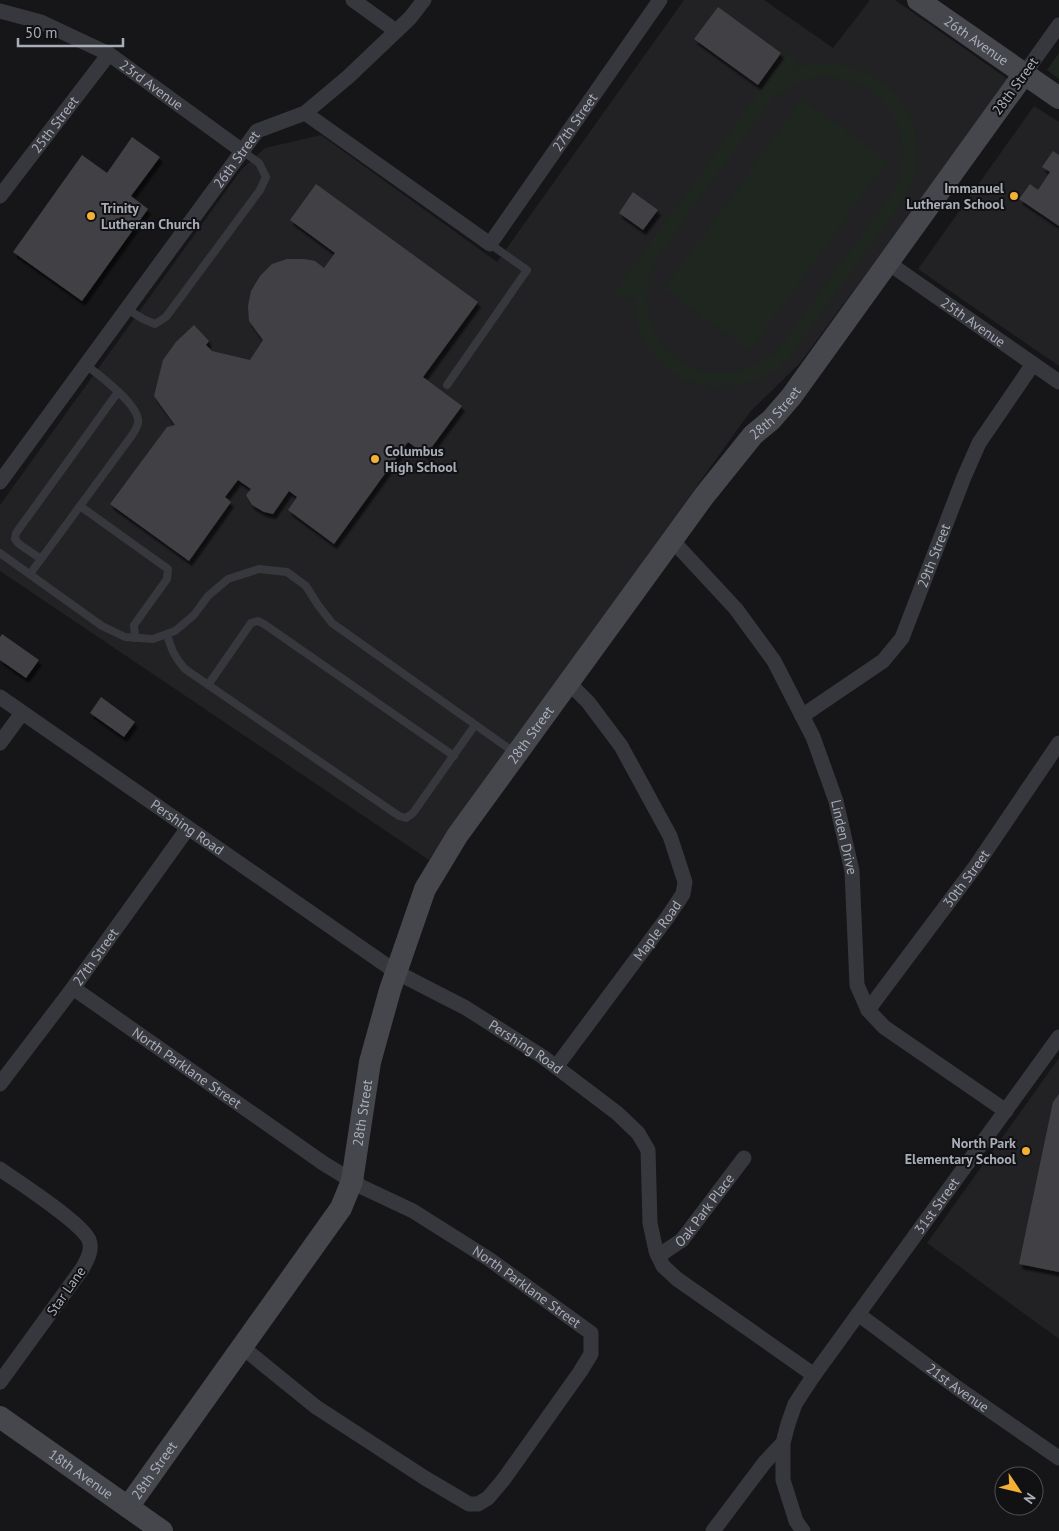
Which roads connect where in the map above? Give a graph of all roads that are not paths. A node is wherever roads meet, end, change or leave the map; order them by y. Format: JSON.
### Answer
{"nodes":[{"id":1,"x":353,"y":0,"type":"edge"},
{"id":2,"x":424,"y":0,"type":"edge"},
{"id":3,"x":660,"y":0,"type":"edge"},
{"id":4,"x":918,"y":0,"type":"edge"},
{"id":5,"x":0,"y":11,"type":"edge"},
{"id":6,"x":1059,"y":25,"type":"edge"},
{"id":7,"x":396,"y":31,"type":"junction"},
{"id":8,"x":109,"y":54,"type":"junction"},
{"id":9,"x":1024,"y":74,"type":"junction"},
{"id":10,"x":1059,"y":98,"type":"edge"},
{"id":11,"x":305,"y":113,"type":"junction"},
{"id":12,"x":241,"y":150,"type":"junction"},
{"id":13,"x":0,"y":196,"type":"edge"},
{"id":14,"x":490,"y":244,"type":"junction"},
{"id":15,"x":888,"y":262,"type":"junction"},
{"id":16,"x":127,"y":309,"type":"junction"},
{"id":17,"x":1033,"y":364,"type":"junction"},
{"id":18,"x":86,"y":365,"type":"junction"},
{"id":19,"x":1059,"y":382,"type":"edge"},
{"id":20,"x":448,"y":385,"type":"dead end"},
{"id":21,"x":118,"y":392,"type":"junction"},
{"id":22,"x":0,"y":482,"type":"edge"},
{"id":23,"x":80,"y":506,"type":"junction"},
{"id":24,"x":672,"y":540,"type":"junction"},
{"id":25,"x":0,"y":552,"type":"edge"},
{"id":26,"x":41,"y":559,"type":"junction"},
{"id":27,"x":30,"y":574,"type":"junction"},
{"id":28,"x":167,"y":634,"type":"junction"},
{"id":29,"x":135,"y":638,"type":"junction"},
{"id":30,"x":568,"y":682,"type":"junction"},
{"id":31,"x":208,"y":685,"type":"junction"},
{"id":32,"x":0,"y":697,"type":"edge"},
{"id":33,"x":22,"y":713,"type":"junction"},
{"id":34,"x":802,"y":716,"type":"junction"},
{"id":35,"x":476,"y":725,"type":"junction"},
{"id":36,"x":0,"y":743,"type":"edge"},
{"id":37,"x":1059,"y":743,"type":"edge"},
{"id":38,"x":517,"y":755,"type":"junction"},
{"id":39,"x":454,"y":756,"type":"junction"},
{"id":40,"x":188,"y":828,"type":"junction"},
{"id":41,"x":396,"y":972,"type":"junction"},
{"id":42,"x":73,"y":988,"type":"junction"},
{"id":43,"x":868,"y":1010,"type":"junction"},
{"id":44,"x":1059,"y":1037,"type":"edge"},
{"id":45,"x":556,"y":1067,"type":"junction"},
{"id":46,"x":0,"y":1084,"type":"edge"},
{"id":47,"x":1006,"y":1111,"type":"junction"},
{"id":48,"x":744,"y":1158,"type":"dead end"},
{"id":49,"x":0,"y":1169,"type":"edge"},
{"id":50,"x":352,"y":1181,"type":"junction"},
{"id":51,"x":658,"y":1256,"type":"junction"},
{"id":52,"x":858,"y":1314,"type":"junction"},
{"id":53,"x":242,"y":1347,"type":"junction"},
{"id":54,"x":814,"y":1375,"type":"junction"},
{"id":55,"x":0,"y":1382,"type":"edge"},
{"id":56,"x":0,"y":1417,"type":"edge"},
{"id":57,"x":784,"y":1443,"type":"junction"},
{"id":58,"x":1059,"y":1458,"type":"edge"},
{"id":59,"x":128,"y":1507,"type":"junction"},
{"id":60,"x":162,"y":1531,"type":"edge"},
{"id":61,"x":713,"y":1531,"type":"edge"},
{"id":62,"x":803,"y":1531,"type":"edge"}],
"edges":[{"from":1,"to":7,"type":"street"},
{"from":2,"to":7,"type":"street","name":"26th Street"},
{"from":3,"to":14,"type":"street","name":"27th Street"},
{"from":4,"to":9,"type":"street","name":"26th Avenue"},
{"from":5,"to":8,"type":"street","name":"23rd Avenue"},
{"from":6,"to":9,"type":"street","name":"28th Street"},
{"from":7,"to":11,"type":"street","name":"26th Street"},
{"from":8,"to":12,"type":"street","name":"23rd Avenue"},
{"from":8,"to":13,"type":"street","name":"25th Street"},
{"from":9,"to":10,"type":"street","name":"26th Avenue"},
{"from":9,"to":15,"type":"street","name":"28th Street"},
{"from":11,"to":12,"type":"street","name":"26th Street"},
{"from":11,"to":14,"type":"street"},
{"from":12,"to":16,"type":"street","name":"26th Street"},
{"from":12,"to":16,"type":"lane"},
{"from":14,"to":20,"type":"lane"},
{"from":15,"to":17,"type":"street","name":"25th Avenue"},
{"from":15,"to":24,"type":"street","name":"28th Street"},
{"from":16,"to":18,"type":"street","name":"26th Street"},
{"from":17,"to":19,"type":"street","name":"25th Avenue"},
{"from":17,"to":34,"type":"street","name":"29th Street"},
{"from":18,"to":21,"type":"lane"},
{"from":18,"to":22,"type":"street","name":"26th Street"},
{"from":21,"to":23,"type":"lane"},
{"from":21,"to":26,"type":"lane"},
{"from":23,"to":26,"type":"lane"},
{"from":23,"to":29,"type":"lane"},
{"from":24,"to":30,"type":"street","name":"28th Street"},
{"from":24,"to":34,"type":"street","name":"Linden Drive"},
{"from":25,"to":27,"type":"lane"},
{"from":26,"to":27,"type":"lane"},
{"from":27,"to":29,"type":"lane"},
{"from":28,"to":29,"type":"lane"},
{"from":28,"to":31,"type":"lane"},
{"from":28,"to":35,"type":"lane"},
{"from":30,"to":38,"type":"street","name":"28th Street"},
{"from":30,"to":45,"type":"street","name":"Maple Road"},
{"from":31,"to":39,"type":"lane"},
{"from":31,"to":39,"type":"lane"},
{"from":32,"to":33,"type":"street","name":"Pershing Road"},
{"from":33,"to":36,"type":"street"},
{"from":33,"to":40,"type":"street","name":"Pershing Road"},
{"from":34,"to":43,"type":"street","name":"Linden Drive"},
{"from":35,"to":38,"type":"lane"},
{"from":35,"to":39,"type":"lane"},
{"from":37,"to":43,"type":"street","name":"30th Street"},
{"from":38,"to":41,"type":"street","name":"28th Street"},
{"from":40,"to":41,"type":"street","name":"Pershing Road"},
{"from":40,"to":42,"type":"street","name":"27th Street"},
{"from":41,"to":45,"type":"street","name":"Pershing Road"},
{"from":41,"to":50,"type":"street","name":"28th Street"},
{"from":42,"to":46,"type":"street","name":"27th Street"},
{"from":42,"to":50,"type":"street","name":"North Parklane Street"},
{"from":43,"to":47,"type":"street","name":"Linden Drive"},
{"from":44,"to":47,"type":"street","name":"31st Street"},
{"from":45,"to":51,"type":"street","name":"Pershing Road"},
{"from":47,"to":52,"type":"street","name":"31st Street"},
{"from":48,"to":51,"type":"street","name":"Oak Park Place"},
{"from":49,"to":55,"type":"street","name":"Star Lane"},
{"from":50,"to":53,"type":"street","name":"28th Street"},
{"from":50,"to":53,"type":"street","name":"North Parklane Street"},
{"from":51,"to":54,"type":"street","name":"Pershing Road"},
{"from":52,"to":54,"type":"street","name":"31st Street"},
{"from":52,"to":58,"type":"street","name":"21st Avenue"},
{"from":53,"to":59,"type":"street","name":"28th Street"},
{"from":54,"to":57,"type":"street"},
{"from":56,"to":59,"type":"street","name":"18th Avenue"},
{"from":57,"to":61,"type":"street"},
{"from":57,"to":62,"type":"street"},
{"from":59,"to":60,"type":"street","name":"18th Avenue"}]}
